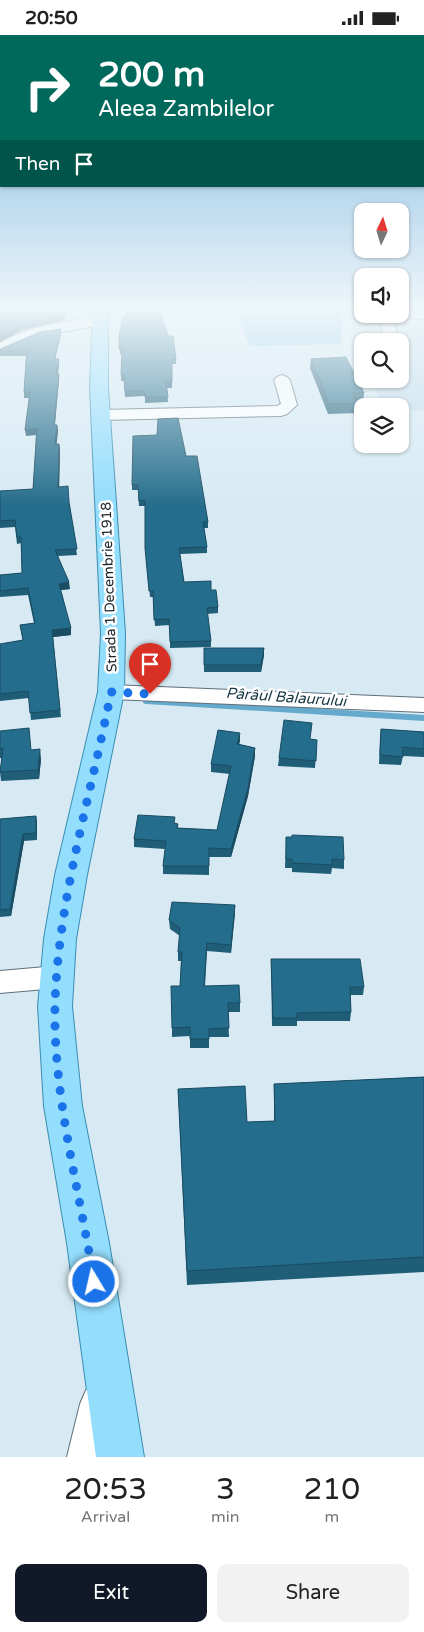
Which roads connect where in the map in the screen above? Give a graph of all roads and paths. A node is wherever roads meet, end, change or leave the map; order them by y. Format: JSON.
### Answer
{"nodes":[{"id":1,"x":101,"y":373,"type":"edge"},
{"id":2,"x":282,"y":380,"type":"dead end"},
{"id":3,"x":101,"y":415,"type":"junction"},
{"id":4,"x":111,"y":692,"type":"junction"},
{"id":5,"x":424,"y":705,"type":"edge"},
{"id":6,"x":57,"y":977,"type":"junction"},
{"id":7,"x":0,"y":982,"type":"edge"},
{"id":8,"x":107,"y":1361,"type":"junction"},
{"id":9,"x":87,"y":1457,"type":"edge"},
{"id":10,"x":120,"y":1457,"type":"edge"}],
"edges":[{"from":1,"to":3,"type":"main road","name":"Strada 1 Decembrie 1918"},
{"from":2,"to":3,"type":"street"},
{"from":3,"to":4,"type":"main road","name":"Strada 1 Decembrie 1918"},
{"from":4,"to":5,"type":"street"},
{"from":4,"to":6,"type":"main road","name":"Strada 1 Decembrie 1918"},
{"from":6,"to":7,"type":"street"},
{"from":6,"to":8,"type":"main road","name":"Strada 1 Decembrie 1918"},
{"from":8,"to":9,"type":"street"},
{"from":8,"to":10,"type":"main road","name":"Strada 1 Decembrie 1918"}]}
